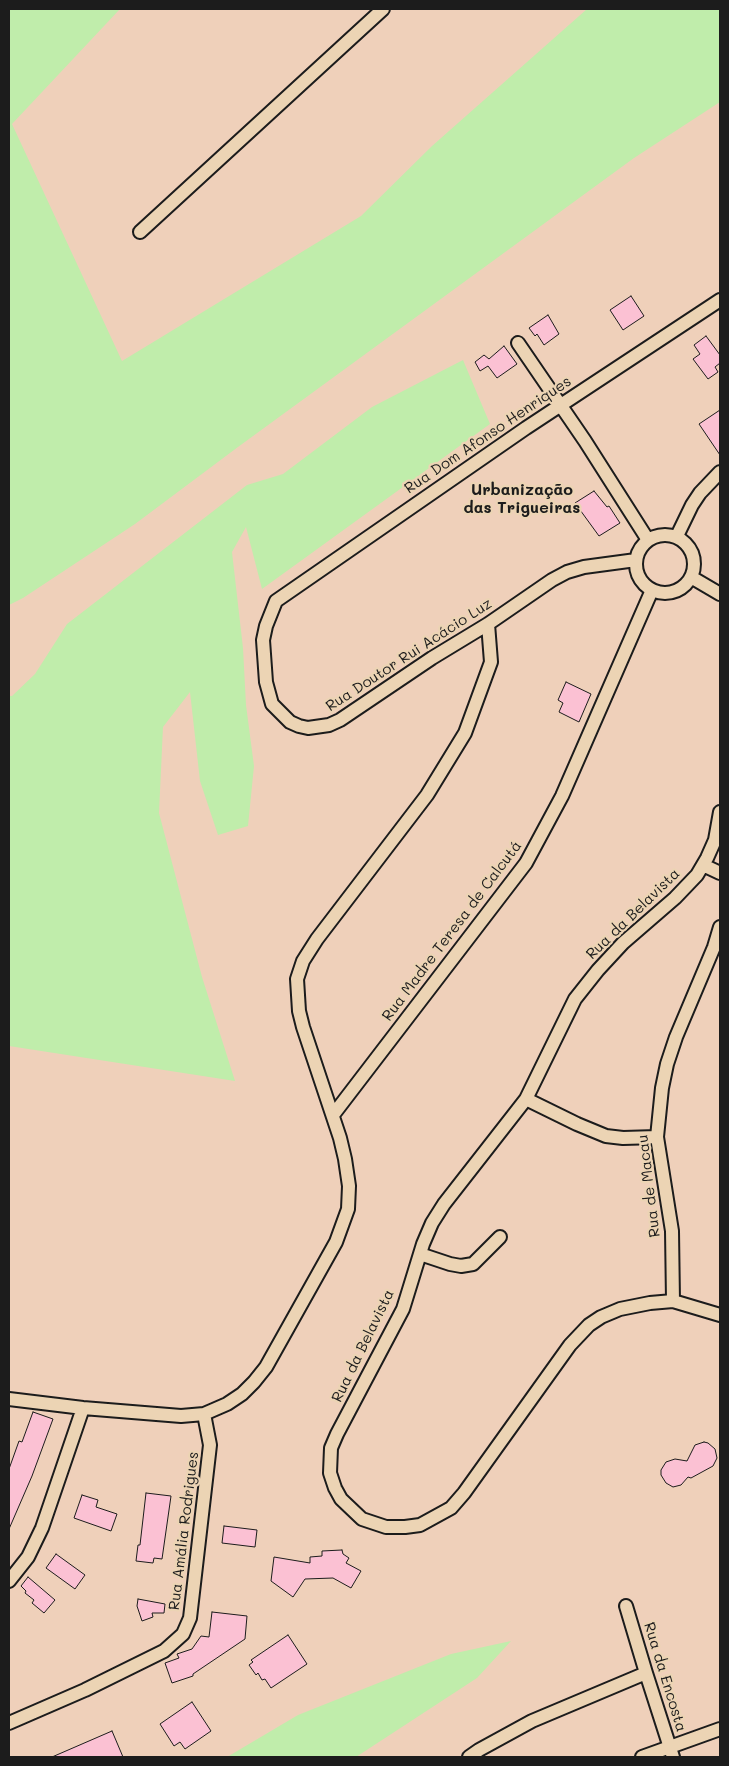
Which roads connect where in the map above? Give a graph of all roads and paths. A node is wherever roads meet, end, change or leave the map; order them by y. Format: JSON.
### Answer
{"nodes":[{"id":1,"x":384,"y":9,"type":"edge"},
{"id":2,"x":140,"y":232,"type":"dead end"},
{"id":3,"x":720,"y":300,"type":"edge"},
{"id":4,"x":518,"y":343,"type":"dead end"},
{"id":5,"x":561,"y":405,"type":"junction"},
{"id":6,"x":720,"y":472,"type":"edge"},
{"id":7,"x":677,"y":536,"type":"junction"},
{"id":8,"x":648,"y":540,"type":"junction"},
{"id":9,"x":636,"y":560,"type":"junction"},
{"id":10,"x":691,"y":577,"type":"junction"},
{"id":11,"x":652,"y":590,"type":"junction"},
{"id":12,"x":720,"y":594,"type":"edge"},
{"id":13,"x":276,"y":601,"type":"joint"},
{"id":14,"x":488,"y":624,"type":"junction"},
{"id":15,"x":720,"y":812,"type":"edge"},
{"id":16,"x":703,"y":865,"type":"junction"},
{"id":17,"x":720,"y":873,"type":"edge"},
{"id":18,"x":720,"y":927,"type":"edge"},
{"id":19,"x":526,"y":1099,"type":"junction"},
{"id":20,"x":333,"y":1115,"type":"junction"},
{"id":21,"x":657,"y":1137,"type":"junction"},
{"id":22,"x":500,"y":1237,"type":"dead end"},
{"id":23,"x":420,"y":1254,"type":"junction"},
{"id":24,"x":673,"y":1301,"type":"junction"},
{"id":25,"x":720,"y":1315,"type":"edge"},
{"id":26,"x":9,"y":1398,"type":"edge"},
{"id":27,"x":83,"y":1408,"type":"junction"},
{"id":28,"x":204,"y":1414,"type":"junction"},
{"id":29,"x":9,"y":1581,"type":"edge"},
{"id":30,"x":626,"y":1606,"type":"dead end"},
{"id":31,"x":646,"y":1673,"type":"junction"},
{"id":32,"x":9,"y":1723,"type":"edge"},
{"id":33,"x":720,"y":1729,"type":"edge"},
{"id":34,"x":671,"y":1752,"type":"edge"},
{"id":35,"x":469,"y":1757,"type":"edge"},
{"id":36,"x":642,"y":1757,"type":"edge"}],
"edges":[{"from":1,"to":2,"type":"street"},
{"from":3,"to":5,"type":"street","name":"Rua Dom Afonso Henriques"},
{"from":4,"to":5,"type":"street"},
{"from":5,"to":8,"type":"street"},
{"from":5,"to":13,"type":"street","name":"Rua Dom Afonso Henriques"},
{"from":6,"to":7,"type":"street"},
{"from":7,"to":8,"type":"street"},
{"from":7,"to":10,"type":"street"},
{"from":8,"to":9,"type":"street"},
{"from":9,"to":11,"type":"street"},
{"from":9,"to":14,"type":"street","name":"Rua Doutor Rui Acácio Luz"},
{"from":10,"to":11,"type":"street"},
{"from":10,"to":12,"type":"street"},
{"from":11,"to":20,"type":"street","name":"Rua Madre Teresa de Calcutá"},
{"from":13,"to":14,"type":"street","name":"Rua Doutor Rui Acácio Luz"},
{"from":14,"to":20,"type":"street"},
{"from":15,"to":16,"type":"street","name":"Rua da Belavista"},
{"from":16,"to":17,"type":"street"},
{"from":16,"to":19,"type":"street","name":"Rua da Belavista"},
{"from":18,"to":21,"type":"street","name":"Rua de Macau"},
{"from":19,"to":21,"type":"street"},
{"from":19,"to":23,"type":"street","name":"Rua da Belavista"},
{"from":20,"to":28,"type":"street"},
{"from":21,"to":24,"type":"street","name":"Rua de Macau"},
{"from":22,"to":23,"type":"street"},
{"from":23,"to":24,"type":"street","name":"Rua da Belavista"},
{"from":24,"to":25,"type":"street","name":"Rua da Belavista"},
{"from":26,"to":27,"type":"street"},
{"from":27,"to":28,"type":"street"},
{"from":27,"to":29,"type":"street"},
{"from":28,"to":32,"type":"street","name":"Rua Amália Rodrigues"},
{"from":30,"to":31,"type":"street","name":"Rua da Encosta"},
{"from":31,"to":34,"type":"street","name":"Rua da Encosta"},
{"from":31,"to":35,"type":"street"},
{"from":33,"to":34,"type":"street"},
{"from":34,"to":36,"type":"street"}]}
